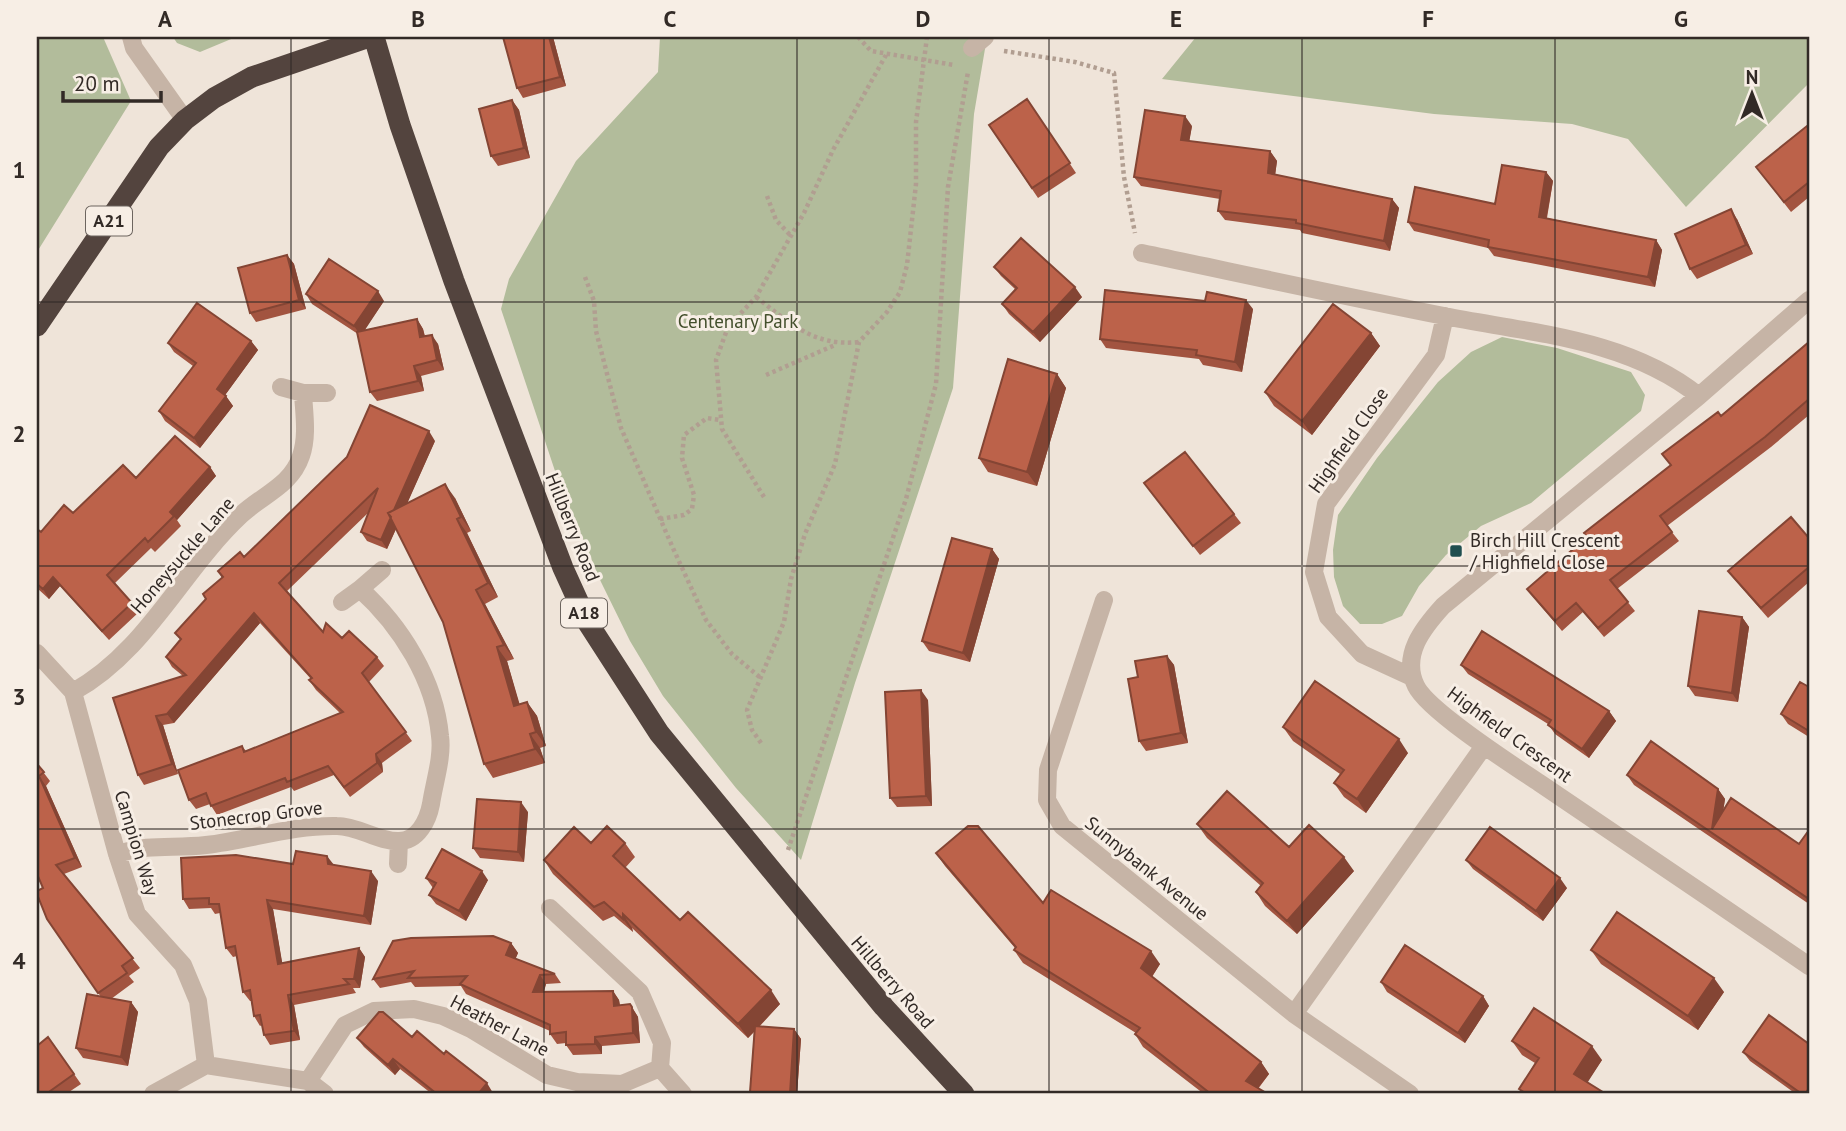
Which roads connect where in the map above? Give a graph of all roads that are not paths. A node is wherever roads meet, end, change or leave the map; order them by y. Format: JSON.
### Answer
{"nodes":[{"id":1,"x":131,"y":37,"type":"edge"},
{"id":2,"x":371,"y":37,"type":"edge"},
{"id":3,"x":185,"y":120,"type":"junction"},
{"id":4,"x":1142,"y":253,"type":"road end"},
{"id":5,"x":1809,"y":300,"type":"edge"},
{"id":6,"x":1446,"y":316,"type":"junction"},
{"id":7,"x":37,"y":326,"type":"edge"},
{"id":8,"x":281,"y":387,"type":"dead end"},
{"id":9,"x":303,"y":393,"type":"junction"},
{"id":10,"x":327,"y":393,"type":"dead end"},
{"id":11,"x":1699,"y":396,"type":"junction"},
{"id":12,"x":382,"y":570,"type":"dead end"},
{"id":13,"x":360,"y":589,"type":"junction"},
{"id":14,"x":1104,"y":600,"type":"dead end"},
{"id":15,"x":342,"y":601,"type":"dead end"},
{"id":16,"x":37,"y":653,"type":"edge"},
{"id":17,"x":1412,"y":677,"type":"junction"},
{"id":18,"x":73,"y":692,"type":"junction"},
{"id":19,"x":1484,"y":746,"type":"junction"},
{"id":20,"x":400,"y":841,"type":"junction"},
{"id":21,"x":117,"y":854,"type":"junction"},
{"id":22,"x":398,"y":864,"type":"dead end"},
{"id":23,"x":550,"y":908,"type":"dead end"},
{"id":24,"x":1809,"y":966,"type":"edge"},
{"id":25,"x":1294,"y":1014,"type":"junction"},
{"id":26,"x":206,"y":1065,"type":"junction"},
{"id":27,"x":660,"y":1068,"type":"junction"},
{"id":28,"x":308,"y":1082,"type":"junction"},
{"id":29,"x":153,"y":1094,"type":"edge"},
{"id":30,"x":325,"y":1094,"type":"edge"},
{"id":31,"x":683,"y":1094,"type":"edge"},
{"id":32,"x":964,"y":1094,"type":"edge"},
{"id":33,"x":1410,"y":1094,"type":"edge"}],
"edges":[{"from":1,"to":3,"type":"street"},
{"from":2,"to":3,"type":"highway","number":"A21"},
{"from":2,"to":32,"type":"highway","name":"Hillberry Road","number":"A18"},
{"from":3,"to":7,"type":"highway","number":"A21"},
{"from":4,"to":6,"type":"street"},
{"from":5,"to":11,"type":"street"},
{"from":6,"to":11,"type":"street"},
{"from":6,"to":17,"type":"street","name":"Highfield Close"},
{"from":8,"to":9,"type":"street"},
{"from":9,"to":10,"type":"street"},
{"from":9,"to":18,"type":"street","name":"Honeysuckle Lane"},
{"from":11,"to":17,"type":"street"},
{"from":12,"to":13,"type":"street"},
{"from":13,"to":15,"type":"street"},
{"from":13,"to":20,"type":"street"},
{"from":14,"to":25,"type":"street","name":"Sunnybank Avenue"},
{"from":16,"to":18,"type":"street","name":"Campion Way"},
{"from":17,"to":19,"type":"street","name":"Highfield Crescent"},
{"from":18,"to":21,"type":"street","name":"Campion Way"},
{"from":19,"to":24,"type":"street","name":"Highfield Crescent"},
{"from":19,"to":25,"type":"street"},
{"from":20,"to":21,"type":"street","name":"Stonecrop Grove"},
{"from":20,"to":22,"type":"street"},
{"from":21,"to":26,"type":"street","name":"Campion Way"},
{"from":23,"to":27,"type":"street"},
{"from":25,"to":33,"type":"street","name":"Sunnybank Avenue"},
{"from":26,"to":28,"type":"street"},
{"from":26,"to":29,"type":"street"},
{"from":27,"to":28,"type":"street","name":"Heather Lane"},
{"from":27,"to":31,"type":"street"},
{"from":28,"to":30,"type":"street"}]}
